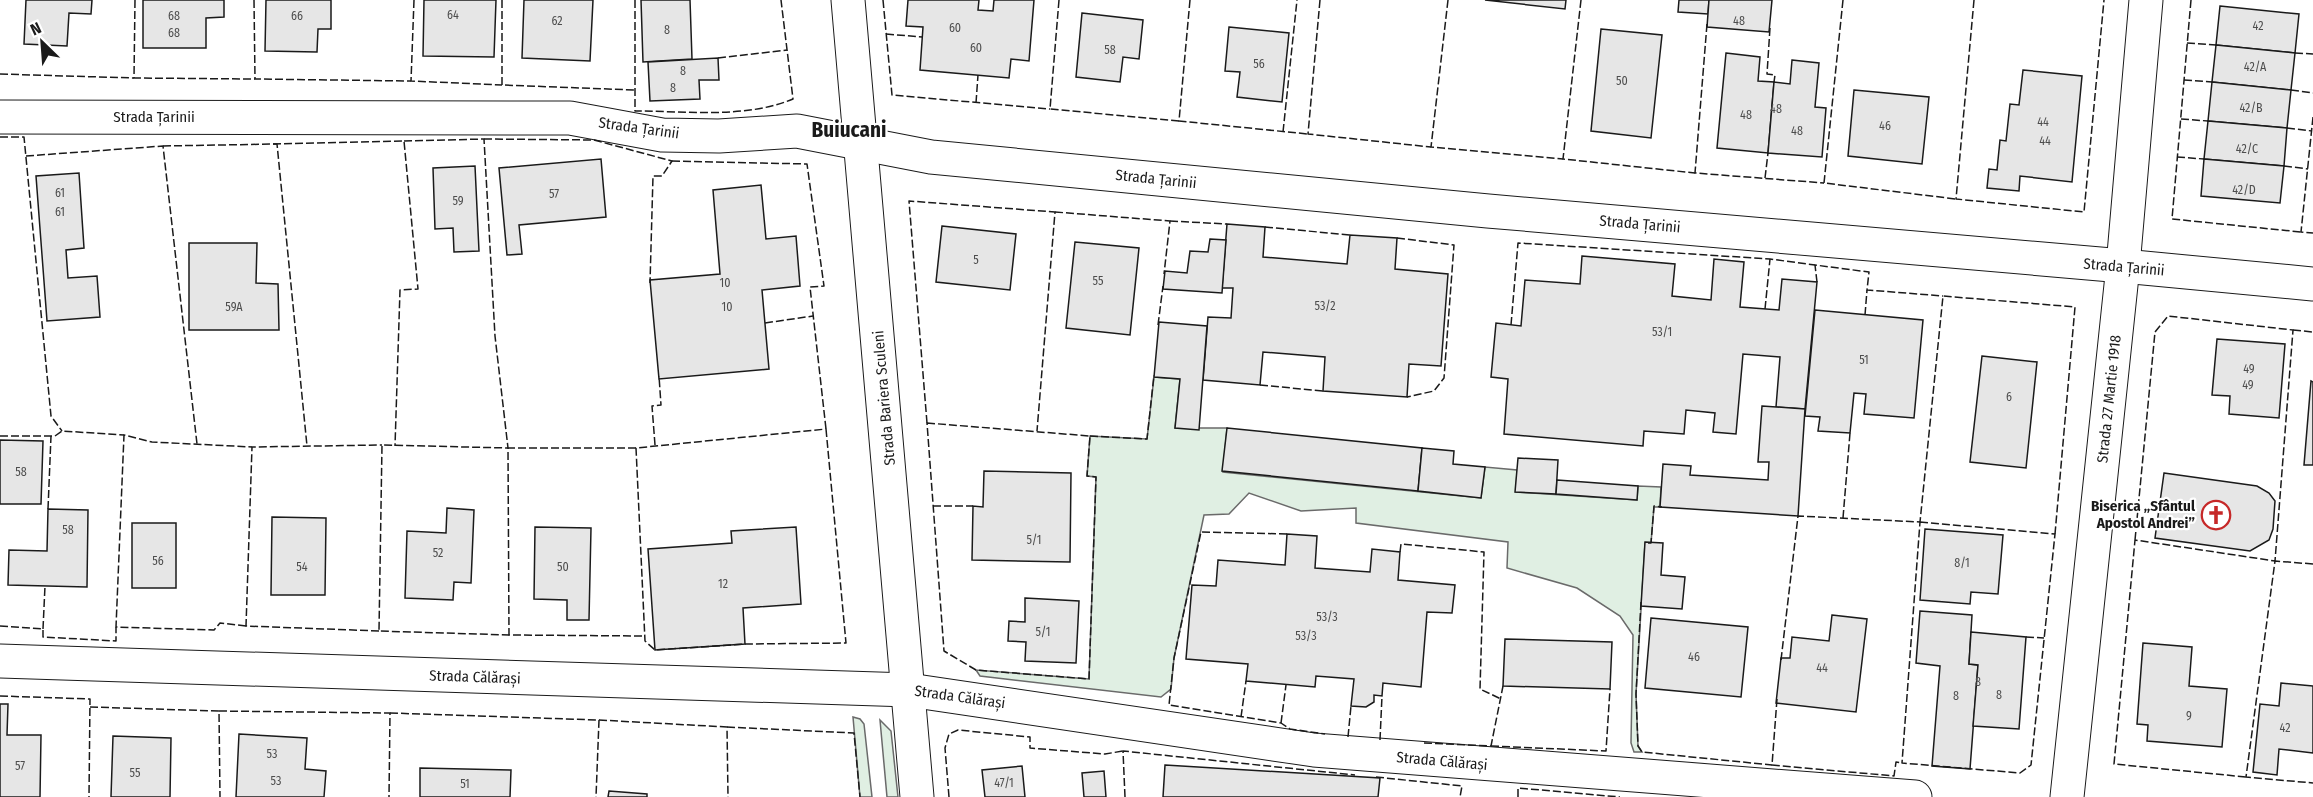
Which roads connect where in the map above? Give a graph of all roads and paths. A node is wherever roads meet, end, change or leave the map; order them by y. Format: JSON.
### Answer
{"nodes":[{"id":1,"x":848,"y":0,"type":"edge"},
{"id":2,"x":2146,"y":0,"type":"edge"},
{"id":3,"x":0,"y":117,"type":"edge"},
{"id":4,"x":863,"y":145,"type":"junction"},
{"id":5,"x":2123,"y":266,"type":"junction"},
{"id":6,"x":2313,"y":284,"type":"edge"},
{"id":7,"x":0,"y":662,"type":"edge"},
{"id":8,"x":909,"y":690,"type":"junction"},
{"id":9,"x":917,"y":797,"type":"edge"},
{"id":10,"x":1915,"y":797,"type":"edge"},
{"id":11,"x":2067,"y":797,"type":"edge"}],
"edges":[{"from":1,"to":4,"type":"street","name":"Strada Bariera Sculeni"},
{"from":2,"to":5,"type":"street","name":"Strada 27 Martie 1918"},
{"from":3,"to":4,"type":"street","name":"Strada Țarinii"},
{"from":4,"to":5,"type":"street","name":"Strada Țarinii"},
{"from":4,"to":8,"type":"street","name":"Strada Bariera Sculeni"},
{"from":5,"to":6,"type":"street","name":"Strada Țarinii"},
{"from":5,"to":11,"type":"street","name":"Strada 27 Martie 1918"},
{"from":7,"to":8,"type":"street","name":"Strada Călărași"},
{"from":8,"to":9,"type":"street","name":"Strada Bariera Sculeni"},
{"from":8,"to":10,"type":"street","name":"Strada Călărași"}]}
